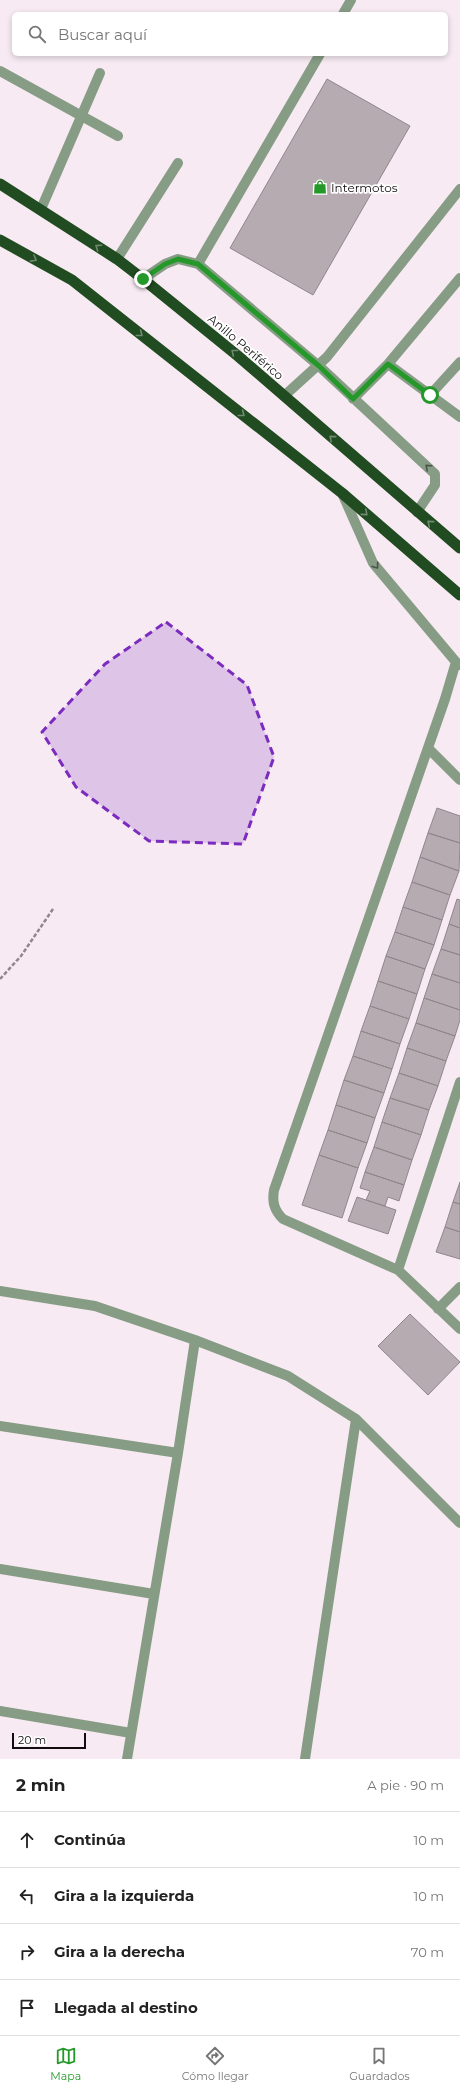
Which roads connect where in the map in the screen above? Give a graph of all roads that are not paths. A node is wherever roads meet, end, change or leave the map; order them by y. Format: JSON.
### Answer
{"nodes":[{"id":1,"x":351,"y":0,"type":"edge"},
{"id":2,"x":344,"y":12,"type":"edge"},
{"id":3,"x":319,"y":56,"type":"edge"},
{"id":4,"x":0,"y":71,"type":"edge"},
{"id":5,"x":100,"y":73,"type":"dead end"},
{"id":6,"x":82,"y":114,"type":"junction"},
{"id":7,"x":118,"y":136,"type":"dead end"},
{"id":8,"x":178,"y":163,"type":"dead end"},
{"id":9,"x":0,"y":184,"type":"edge"},
{"id":10,"x":460,"y":189,"type":"edge"},
{"id":11,"x":41,"y":209,"type":"junction"},
{"id":12,"x":0,"y":240,"type":"edge"},
{"id":13,"x":117,"y":259,"type":"junction"},
{"id":14,"x":198,"y":264,"type":"junction"},
{"id":15,"x":460,"y":278,"type":"edge"},
{"id":16,"x":143,"y":279,"type":"junction"},
{"id":17,"x":460,"y":362,"type":"edge"},
{"id":18,"x":388,"y":364,"type":"junction"},
{"id":19,"x":319,"y":366,"type":"junction"},
{"id":20,"x":430,"y":395,"type":"junction"},
{"id":21,"x":284,"y":396,"type":"junction"},
{"id":22,"x":353,"y":399,"type":"junction"},
{"id":23,"x":460,"y":417,"type":"edge"},
{"id":24,"x":342,"y":493,"type":"junction"},
{"id":25,"x":417,"y":512,"type":"junction"},
{"id":26,"x":459,"y":546,"type":"edge"},
{"id":27,"x":460,"y":595,"type":"edge"},
{"id":28,"x":458,"y":664,"type":"edge"},
{"id":29,"x":428,"y":748,"type":"junction"},
{"id":30,"x":460,"y":780,"type":"edge"},
{"id":31,"x":460,"y":1082,"type":"edge"},
{"id":32,"x":398,"y":1270,"type":"junction"},
{"id":33,"x":460,"y":1287,"type":"edge"},
{"id":34,"x":0,"y":1291,"type":"edge"},
{"id":35,"x":438,"y":1309,"type":"junction"},
{"id":36,"x":460,"y":1329,"type":"edge"},
{"id":37,"x":195,"y":1340,"type":"junction"},
{"id":38,"x":356,"y":1419,"type":"junction"},
{"id":39,"x":0,"y":1426,"type":"edge"},
{"id":40,"x":178,"y":1453,"type":"junction"},
{"id":41,"x":460,"y":1523,"type":"edge"},
{"id":42,"x":0,"y":1569,"type":"edge"},
{"id":43,"x":154,"y":1594,"type":"junction"},
{"id":44,"x":0,"y":1711,"type":"edge"},
{"id":45,"x":131,"y":1733,"type":"junction"},
{"id":46,"x":126,"y":1759,"type":"edge"},
{"id":47,"x":305,"y":1759,"type":"edge"}],
"edges":[{"from":1,"to":2,"type":"street"},
{"from":3,"to":14,"type":"street"},
{"from":4,"to":6,"type":"street"},
{"from":5,"to":6,"type":"street"},
{"from":6,"to":7,"type":"street"},
{"from":6,"to":11,"type":"street"},
{"from":8,"to":13,"type":"street"},
{"from":9,"to":11,"type":"highway","name":"Anillo Periférico"},
{"from":10,"to":19,"type":"street"},
{"from":13,"to":11,"type":"highway","name":"Anillo Periférico","one_way":true},
{"from":12,"to":24,"type":"highway","one_way":true},
{"from":13,"to":16,"type":"highway","name":"Anillo Periférico"},
{"from":14,"to":16,"type":"street"},
{"from":14,"to":19,"type":"street"},
{"from":15,"to":18,"type":"street"},
{"from":21,"to":16,"type":"highway","name":"Anillo Periférico","one_way":true},
{"from":17,"to":20,"type":"street"},
{"from":18,"to":20,"type":"street"},
{"from":18,"to":22,"type":"street"},
{"from":19,"to":21,"type":"street"},
{"from":19,"to":22,"type":"street"},
{"from":20,"to":23,"type":"street"},
{"from":25,"to":21,"type":"highway","name":"Anillo Periférico","one_way":true},
{"from":25,"to":22,"type":"street","one_way":true},
{"from":24,"to":27,"type":"highway","one_way":true},
{"from":24,"to":28,"type":"street","one_way":true},
{"from":26,"to":25,"type":"highway","name":"Anillo Periférico","one_way":true},
{"from":28,"to":29,"type":"street"},
{"from":29,"to":30,"type":"street"},
{"from":29,"to":32,"type":"street"},
{"from":31,"to":32,"type":"street"},
{"from":32,"to":35,"type":"street"},
{"from":33,"to":35,"type":"street"},
{"from":34,"to":37,"type":"street"},
{"from":35,"to":36,"type":"street"},
{"from":37,"to":38,"type":"street"},
{"from":37,"to":40,"type":"street"},
{"from":38,"to":41,"type":"street"},
{"from":38,"to":47,"type":"street"},
{"from":39,"to":40,"type":"street"},
{"from":40,"to":43,"type":"street"},
{"from":42,"to":43,"type":"street"},
{"from":43,"to":45,"type":"street"},
{"from":44,"to":45,"type":"street"},
{"from":45,"to":46,"type":"street"}]}
